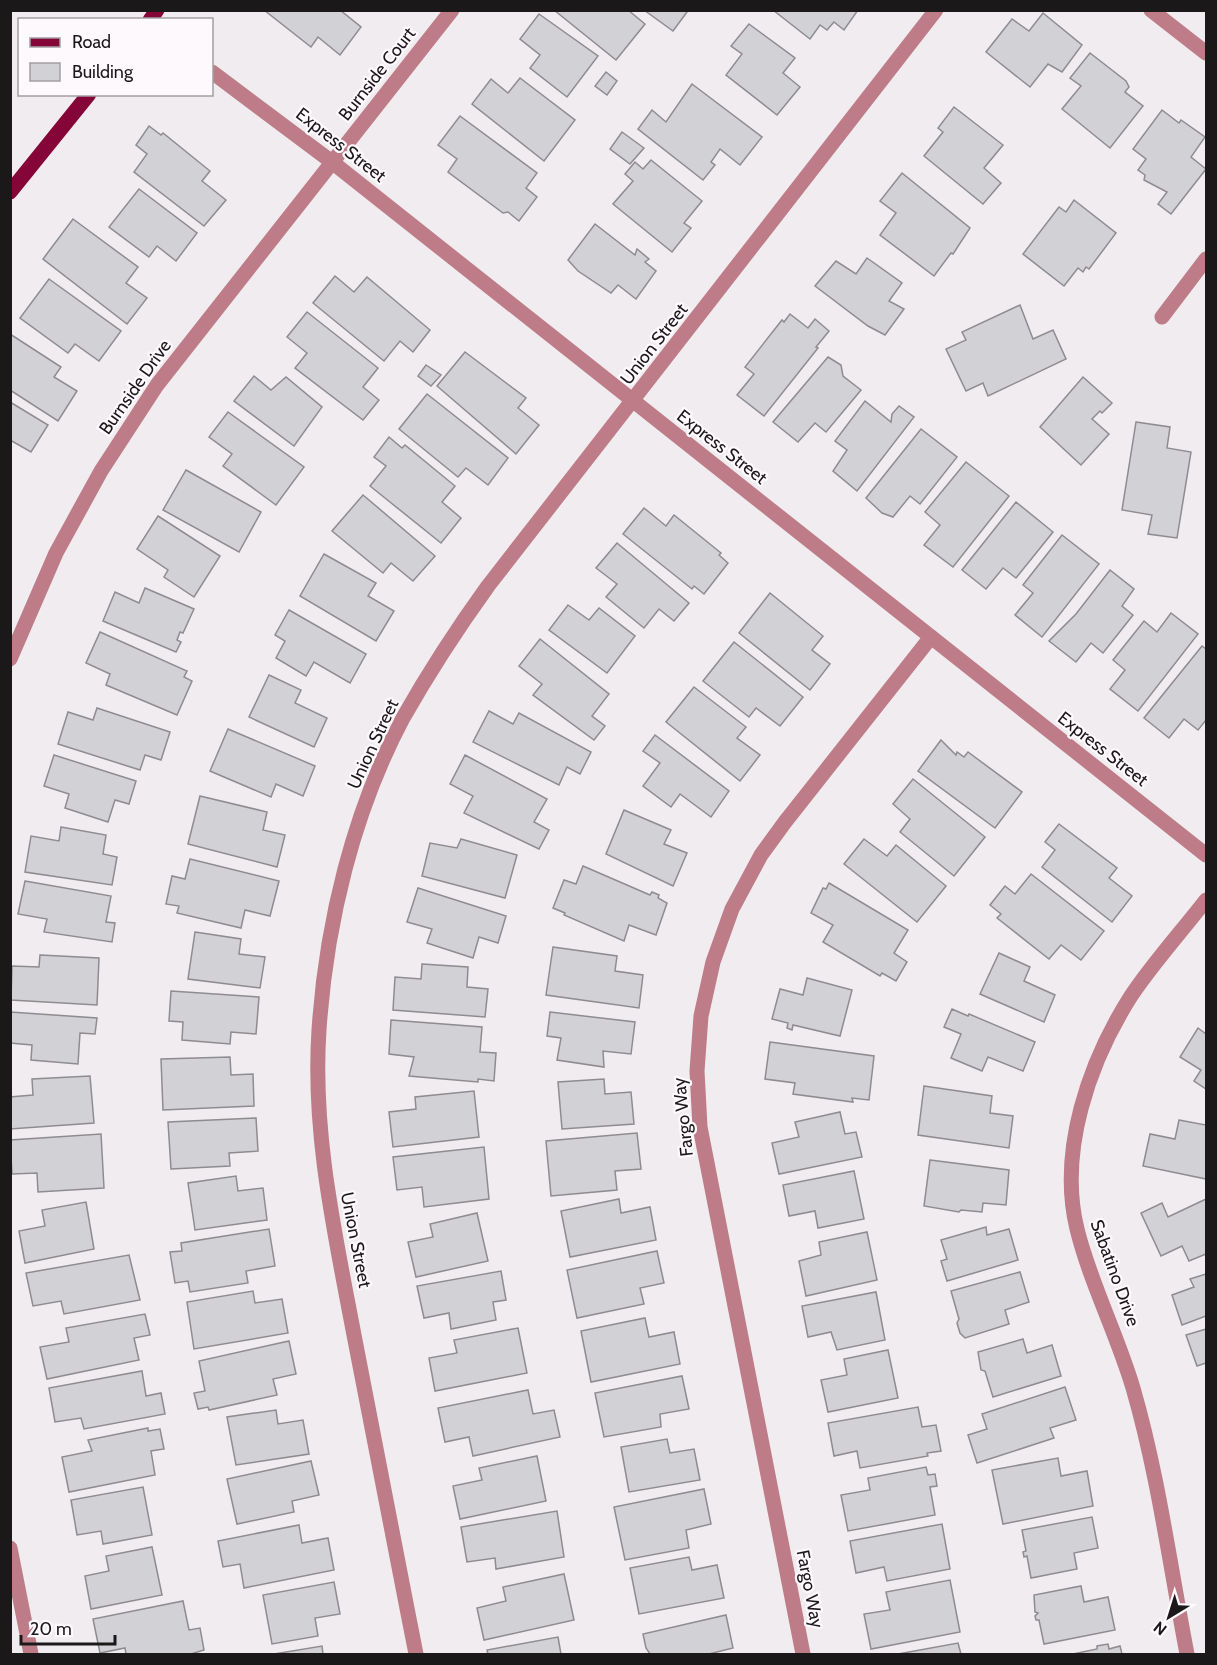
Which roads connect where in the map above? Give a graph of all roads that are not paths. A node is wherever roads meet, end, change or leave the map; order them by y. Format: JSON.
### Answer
{"nodes":[{"id":1,"x":452,"y":10,"type":"edge"},
{"id":2,"x":936,"y":10,"type":"edge"},
{"id":3,"x":1151,"y":10,"type":"edge"},
{"id":4,"x":1206,"y":53,"type":"edge"},
{"id":5,"x":213,"y":73,"type":"edge"},
{"id":6,"x":88,"y":96,"type":"edge"},
{"id":7,"x":332,"y":162,"type":"junction"},
{"id":8,"x":10,"y":192,"type":"edge"},
{"id":9,"x":1206,"y":259,"type":"edge"},
{"id":10,"x":1162,"y":317,"type":"dead end"},
{"id":11,"x":634,"y":402,"type":"junction"},
{"id":12,"x":931,"y":637,"type":"junction"},
{"id":13,"x":10,"y":659,"type":"edge"},
{"id":14,"x":1206,"y":855,"type":"edge"},
{"id":15,"x":1206,"y":900,"type":"edge"},
{"id":16,"x":10,"y":1548,"type":"edge"},
{"id":17,"x":31,"y":1654,"type":"edge"},
{"id":18,"x":416,"y":1654,"type":"edge"},
{"id":19,"x":803,"y":1654,"type":"edge"},
{"id":20,"x":1187,"y":1654,"type":"edge"}],
"edges":[{"from":1,"to":7,"type":"street","name":"Burnside Court"},
{"from":2,"to":11,"type":"street","name":"Union Street"},
{"from":3,"to":4,"type":"street"},
{"from":5,"to":7,"type":"street","name":"Express Street"},
{"from":6,"to":8,"type":"main road"},
{"from":7,"to":11,"type":"street","name":"Express Street"},
{"from":7,"to":13,"type":"street","name":"Burnside Drive"},
{"from":9,"to":10,"type":"street"},
{"from":11,"to":12,"type":"street","name":"Express Street"},
{"from":11,"to":18,"type":"street","name":"Union Street"},
{"from":12,"to":14,"type":"street","name":"Express Street"},
{"from":12,"to":19,"type":"street","name":"Fargo Way"},
{"from":15,"to":20,"type":"street","name":"Sabatino Drive"},
{"from":16,"to":17,"type":"street"}]}
